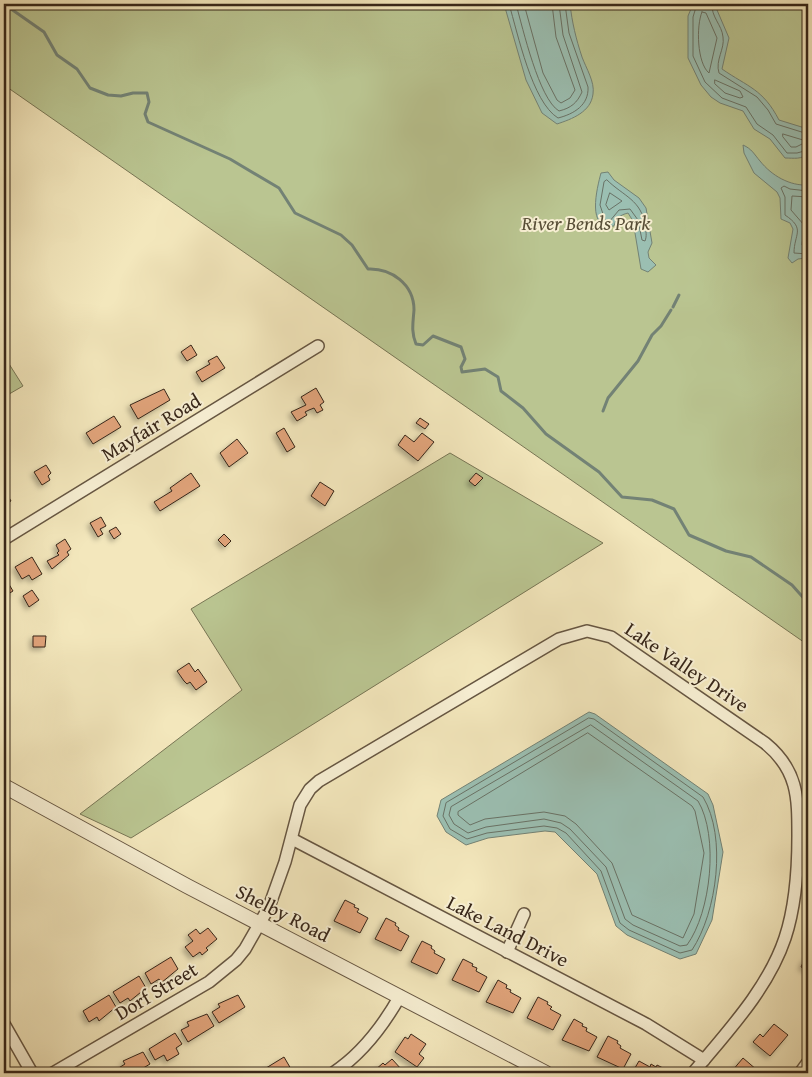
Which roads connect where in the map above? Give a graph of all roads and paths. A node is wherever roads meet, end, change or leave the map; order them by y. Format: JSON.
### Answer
{"nodes":[{"id":1,"x":318,"y":346,"type":"dead end"},
{"id":2,"x":4,"y":540,"type":"edge"},
{"id":3,"x":4,"y":786,"type":"edge"},
{"id":4,"x":292,"y":839,"type":"junction"},
{"id":5,"x":524,"y":914,"type":"dead end"},
{"id":6,"x":260,"y":923,"type":"junction"},
{"id":7,"x":507,"y":952,"type":"junction"},
{"id":8,"x":400,"y":996,"type":"junction"},
{"id":9,"x":4,"y":1024,"type":"edge"},
{"id":10,"x":704,"y":1060,"type":"junction"},
{"id":11,"x":808,"y":1062,"type":"edge"},
{"id":12,"x":32,"y":1073,"type":"edge"},
{"id":13,"x":53,"y":1073,"type":"edge"},
{"id":14,"x":333,"y":1073,"type":"edge"},
{"id":15,"x":546,"y":1073,"type":"edge"},
{"id":16,"x":693,"y":1073,"type":"edge"},
{"id":17,"x":800,"y":1073,"type":"edge"}],
"edges":[{"from":1,"to":2,"type":"street","name":"Mayfair Road"},
{"from":3,"to":6,"type":"street","name":"Shelby Road"},
{"from":4,"to":6,"type":"street","name":"Lake Valley Drive"},
{"from":4,"to":7,"type":"street","name":"Lake Land Drive"},
{"from":4,"to":10,"type":"street","name":"Lake Valley Drive"},
{"from":5,"to":7,"type":"street"},
{"from":6,"to":8,"type":"street","name":"Shelby Road"},
{"from":6,"to":13,"type":"street","name":"Dorf Street"},
{"from":7,"to":10,"type":"street","name":"Lake Land Drive"},
{"from":8,"to":14,"type":"street"},
{"from":8,"to":15,"type":"street","name":"Shelby Road"},
{"from":9,"to":12,"type":"street"},
{"from":10,"to":16,"type":"street","name":"Lake Valley Drive"},
{"from":11,"to":17,"type":"street"}]}
